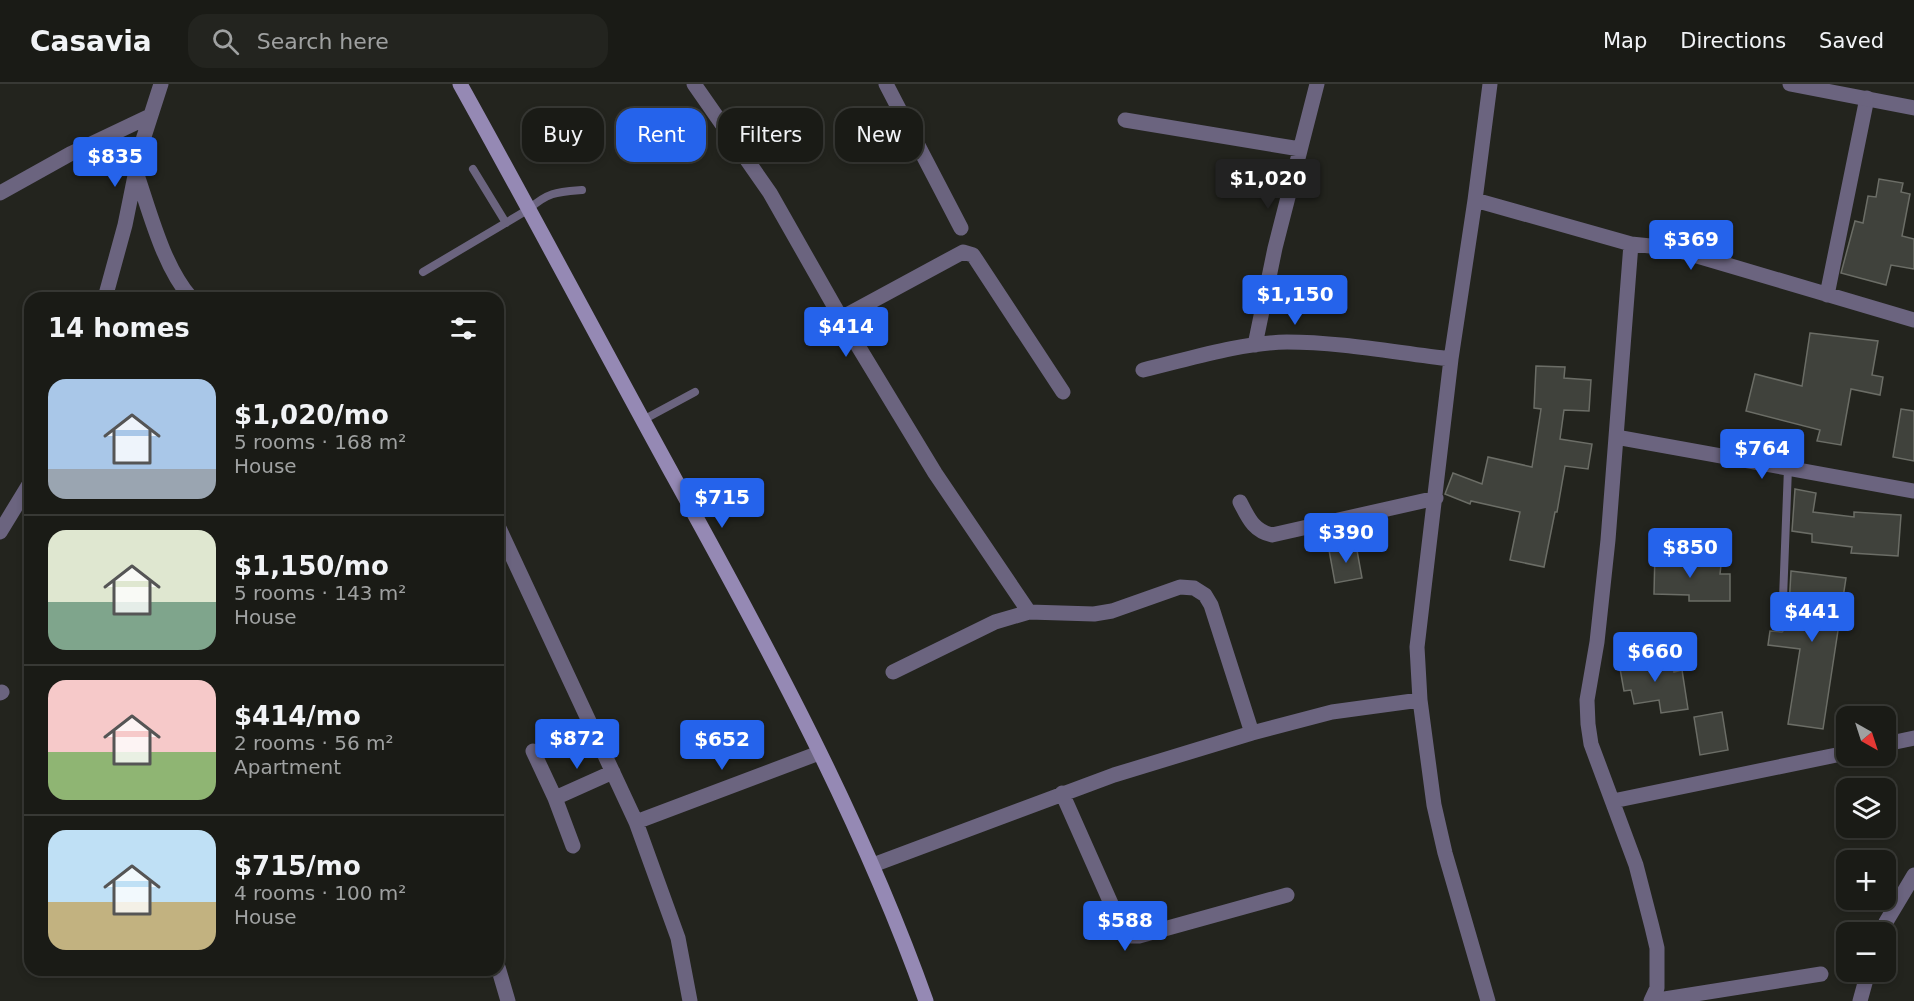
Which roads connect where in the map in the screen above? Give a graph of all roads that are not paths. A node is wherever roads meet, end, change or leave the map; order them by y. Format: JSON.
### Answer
{"nodes":[{"id":1,"x":162,"y":84,"type":"edge"},
{"id":2,"x":460,"y":84,"type":"edge"},
{"id":3,"x":694,"y":84,"type":"edge"},
{"id":4,"x":886,"y":84,"type":"edge"},
{"id":5,"x":1317,"y":84,"type":"edge"},
{"id":6,"x":1490,"y":84,"type":"edge"},
{"id":7,"x":1790,"y":84,"type":"edge"},
{"id":8,"x":1867,"y":98,"type":"junction"},
{"id":9,"x":1914,"y":108,"type":"edge"},
{"id":10,"x":150,"y":116,"type":"junction"},
{"id":11,"x":1125,"y":120,"type":"dead end"},
{"id":12,"x":1300,"y":149,"type":"junction"},
{"id":13,"x":135,"y":169,"type":"junction"},
{"id":14,"x":473,"y":169,"type":"dead end"},
{"id":15,"x":582,"y":190,"type":"dead end"},
{"id":16,"x":0,"y":193,"type":"edge"},
{"id":17,"x":1475,"y":200,"type":"junction"},
{"id":18,"x":529,"y":209,"type":"junction"},
{"id":19,"x":506,"y":223,"type":"junction"},
{"id":20,"x":961,"y":228,"type":"dead end"},
{"id":21,"x":1631,"y":244,"type":"junction"},
{"id":22,"x":423,"y":272,"type":"dead end"},
{"id":23,"x":107,"y":292,"type":"edge"},
{"id":24,"x":186,"y":292,"type":"edge"},
{"id":25,"x":1827,"y":295,"type":"junction"},
{"id":26,"x":841,"y":318,"type":"junction"},
{"id":27,"x":1914,"y":320,"type":"edge"},
{"id":28,"x":1255,"y":345,"type":"junction"},
{"id":29,"x":1451,"y":359,"type":"junction"},
{"id":30,"x":1143,"y":370,"type":"dead end"},
{"id":31,"x":695,"y":392,"type":"dead end"},
{"id":32,"x":1063,"y":393,"type":"dead end"},
{"id":33,"x":643,"y":420,"type":"junction"},
{"id":34,"x":1616,"y":437,"type":"junction"},
{"id":35,"x":1788,"y":468,"type":"junction"},
{"id":36,"x":1914,"y":491,"type":"edge"},
{"id":37,"x":24,"y":493,"type":"edge"},
{"id":38,"x":1436,"y":498,"type":"junction"},
{"id":39,"x":1240,"y":502,"type":"dead end"},
{"id":40,"x":0,"y":532,"type":"edge"},
{"id":41,"x":504,"y":539,"type":"edge"},
{"id":42,"x":1029,"y":612,"type":"junction"},
{"id":43,"x":1782,"y":625,"type":"dead end"},
{"id":44,"x":893,"y":672,"type":"dead end"},
{"id":45,"x":1420,"y":700,"type":"junction"},
{"id":46,"x":1252,"y":733,"type":"junction"},
{"id":47,"x":1914,"y":738,"type":"edge"},
{"id":48,"x":1896,"y":742,"type":"edge"},
{"id":49,"x":533,"y":751,"type":"dead end"},
{"id":50,"x":819,"y":753,"type":"junction"},
{"id":51,"x":1836,"y":755,"type":"edge"},
{"id":52,"x":613,"y":772,"type":"junction"},
{"id":53,"x":1062,"y":793,"type":"junction"},
{"id":54,"x":555,"y":798,"type":"junction"},
{"id":55,"x":1613,"y":801,"type":"junction"},
{"id":56,"x":636,"y":822,"type":"junction"},
{"id":57,"x":573,"y":846,"type":"dead end"},
{"id":58,"x":873,"y":865,"type":"junction"},
{"id":59,"x":1914,"y":875,"type":"edge"},
{"id":60,"x":1287,"y":895,"type":"dead end"},
{"id":61,"x":1886,"y":922,"type":"edge"},
{"id":62,"x":1821,"y":974,"type":"dead end"},
{"id":63,"x":501,"y":976,"type":"edge"},
{"id":64,"x":1865,"y":982,"type":"edge"},
{"id":65,"x":508,"y":1001,"type":"edge"},
{"id":66,"x":690,"y":1001,"type":"edge"},
{"id":67,"x":926,"y":1001,"type":"edge"},
{"id":68,"x":1488,"y":1001,"type":"edge"},
{"id":69,"x":1651,"y":1001,"type":"edge"},
{"id":70,"x":1860,"y":1001,"type":"edge"}],
"edges":[{"from":1,"to":10,"type":"street"},
{"from":2,"to":18,"type":"main road"},
{"from":3,"to":26,"type":"street"},
{"from":4,"to":20,"type":"street"},
{"from":5,"to":12,"type":"street"},
{"from":6,"to":17,"type":"street"},
{"from":7,"to":8,"type":"street"},
{"from":8,"to":9,"type":"street"},
{"from":8,"to":25,"type":"street"},
{"from":10,"to":13,"type":"street"},
{"from":10,"to":16,"type":"street"},
{"from":11,"to":12,"type":"street"},
{"from":12,"to":28,"type":"street"},
{"from":13,"to":23,"type":"street"},
{"from":13,"to":24,"type":"street"},
{"from":14,"to":19,"type":"lane"},
{"from":15,"to":18,"type":"lane"},
{"from":17,"to":21,"type":"street"},
{"from":17,"to":29,"type":"street"},
{"from":18,"to":19,"type":"lane"},
{"from":18,"to":33,"type":"main road"},
{"from":19,"to":22,"type":"lane"},
{"from":21,"to":25,"type":"street"},
{"from":21,"to":34,"type":"street"},
{"from":25,"to":27,"type":"street"},
{"from":26,"to":32,"type":"street"},
{"from":26,"to":42,"type":"street"},
{"from":28,"to":29,"type":"street"},
{"from":28,"to":30,"type":"street"},
{"from":29,"to":38,"type":"street"},
{"from":31,"to":33,"type":"lane"},
{"from":33,"to":50,"type":"main road"},
{"from":34,"to":35,"type":"street"},
{"from":34,"to":55,"type":"street"},
{"from":35,"to":36,"type":"street"},
{"from":35,"to":43,"type":"lane"},
{"from":37,"to":40,"type":"street"},
{"from":38,"to":39,"type":"street"},
{"from":38,"to":45,"type":"street"},
{"from":41,"to":52,"type":"street"},
{"from":42,"to":44,"type":"street"},
{"from":42,"to":46,"type":"street"},
{"from":45,"to":46,"type":"street"},
{"from":45,"to":68,"type":"street"},
{"from":46,"to":53,"type":"street"},
{"from":47,"to":48,"type":"street"},
{"from":49,"to":54,"type":"street"},
{"from":50,"to":56,"type":"street"},
{"from":50,"to":58,"type":"main road"},
{"from":51,"to":55,"type":"street"},
{"from":52,"to":54,"type":"street"},
{"from":52,"to":56,"type":"street"},
{"from":53,"to":58,"type":"street"},
{"from":53,"to":60,"type":"street"},
{"from":54,"to":57,"type":"street"},
{"from":55,"to":69,"type":"street"},
{"from":56,"to":66,"type":"street"},
{"from":58,"to":67,"type":"main road"},
{"from":59,"to":61,"type":"street"},
{"from":62,"to":69,"type":"street"},
{"from":63,"to":65,"type":"street"},
{"from":64,"to":70,"type":"street"}]}
